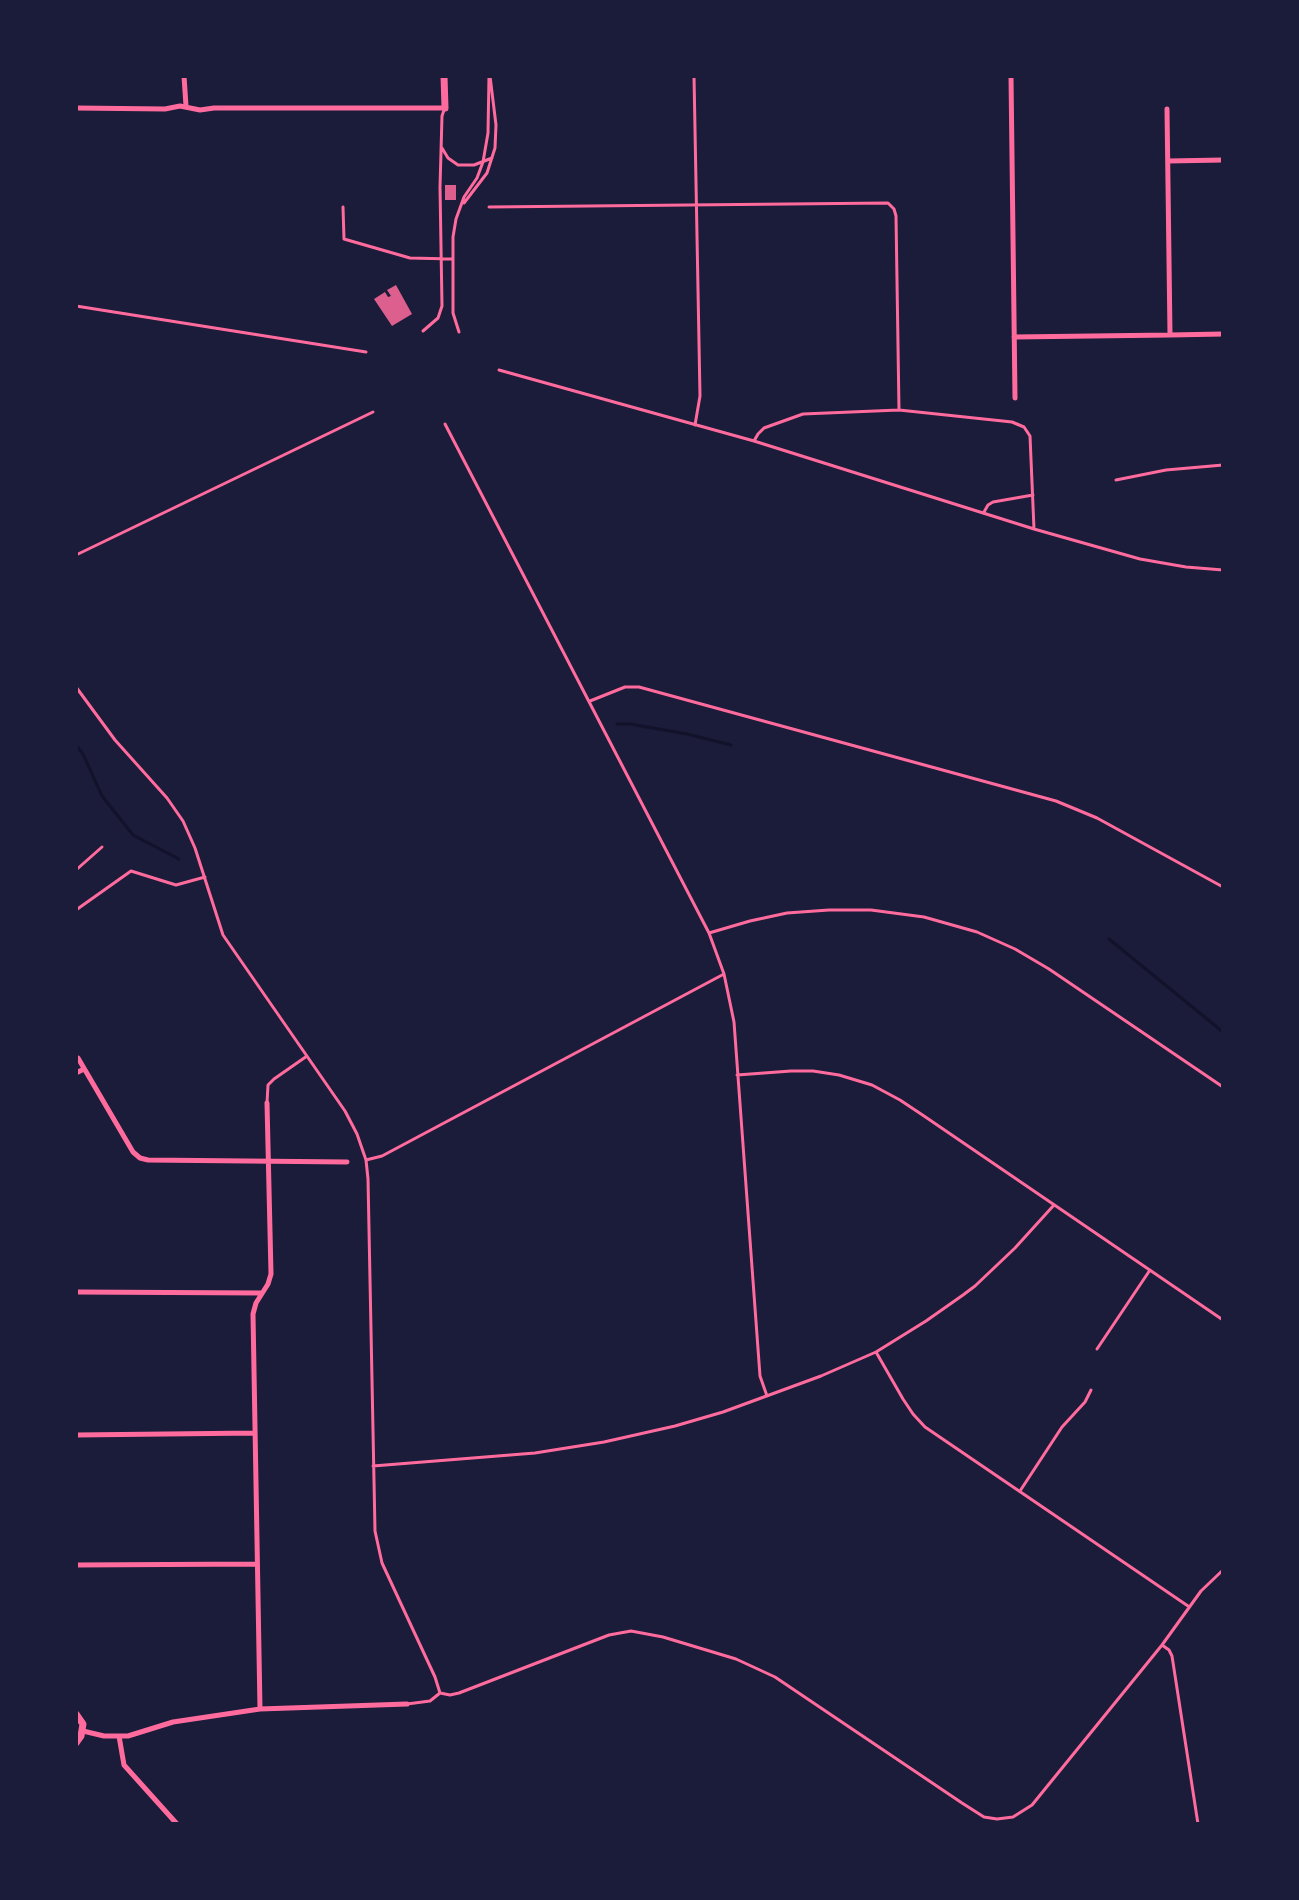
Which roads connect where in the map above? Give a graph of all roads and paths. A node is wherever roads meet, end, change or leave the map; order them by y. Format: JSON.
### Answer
{"nodes":[{"id":1,"x":184,"y":76,"type":"edge"},
{"id":2,"x":444,"y":76,"type":"edge"},
{"id":3,"x":490,"y":76,"type":"edge"},
{"id":4,"x":694,"y":76,"type":"edge"},
{"id":5,"x":1011,"y":76,"type":"edge"},
{"id":6,"x":186,"y":106,"type":"junction"},
{"id":7,"x":76,"y":108,"type":"edge"},
{"id":8,"x":445,"y":108,"type":"junction"},
{"id":9,"x":1167,"y":109,"type":"dead end"},
{"id":10,"x":442,"y":148,"type":"junction"},
{"id":11,"x":492,"y":158,"type":"junction"},
{"id":12,"x":1223,"y":160,"type":"edge"},
{"id":13,"x":1168,"y":161,"type":"junction"},
{"id":14,"x":483,"y":162,"type":"junction"},
{"id":15,"x":462,"y":204,"type":"junction"},
{"id":16,"x":695,"y":204,"type":"junction"},
{"id":17,"x":343,"y":207,"type":"dead end"},
{"id":18,"x":489,"y":207,"type":"dead end"},
{"id":19,"x":442,"y":259,"type":"junction"},
{"id":20,"x":453,"y":259,"type":"junction"},
{"id":21,"x":76,"y":306,"type":"edge"},
{"id":22,"x":423,"y":331,"type":"dead end"},
{"id":23,"x":459,"y":332,"type":"dead end"},
{"id":24,"x":1223,"y":334,"type":"edge"},
{"id":25,"x":1170,"y":335,"type":"junction"},
{"id":26,"x":1014,"y":337,"type":"junction"},
{"id":27,"x":366,"y":352,"type":"dead end"},
{"id":28,"x":499,"y":370,"type":"dead end"},
{"id":29,"x":1015,"y":398,"type":"dead end"},
{"id":30,"x":899,"y":410,"type":"junction"},
{"id":31,"x":373,"y":412,"type":"dead end"},
{"id":32,"x":445,"y":424,"type":"dead end"},
{"id":33,"x":695,"y":425,"type":"junction"},
{"id":34,"x":754,"y":441,"type":"junction"},
{"id":35,"x":1223,"y":465,"type":"edge"},
{"id":36,"x":1116,"y":480,"type":"dead end"},
{"id":37,"x":1033,"y":495,"type":"junction"},
{"id":38,"x":984,"y":512,"type":"junction"},
{"id":39,"x":1034,"y":529,"type":"junction"},
{"id":40,"x":76,"y":555,"type":"edge"},
{"id":41,"x":1223,"y":570,"type":"edge"},
{"id":42,"x":76,"y":687,"type":"edge"},
{"id":43,"x":590,"y":701,"type":"junction"},
{"id":44,"x":102,"y":847,"type":"dead end"},
{"id":45,"x":76,"y":870,"type":"edge"},
{"id":46,"x":205,"y":877,"type":"junction"},
{"id":47,"x":1223,"y":887,"type":"edge"},
{"id":48,"x":76,"y":910,"type":"edge"},
{"id":49,"x":709,"y":933,"type":"junction"},
{"id":50,"x":724,"y":974,"type":"junction"},
{"id":51,"x":307,"y":1056,"type":"junction"},
{"id":52,"x":78,"y":1058,"type":"edge"},
{"id":53,"x":84,"y":1069,"type":"junction"},
{"id":54,"x":76,"y":1073,"type":"edge"},
{"id":55,"x":737,"y":1075,"type":"junction"},
{"id":56,"x":1223,"y":1087,"type":"edge"},
{"id":57,"x":267,"y":1103,"type":"joint"},
{"id":58,"x":366,"y":1160,"type":"junction"},
{"id":59,"x":269,"y":1162,"type":"junction"},
{"id":60,"x":347,"y":1162,"type":"dead end"},
{"id":61,"x":1054,"y":1205,"type":"junction"},
{"id":62,"x":1150,"y":1270,"type":"junction"},
{"id":63,"x":76,"y":1292,"type":"edge"},
{"id":64,"x":263,"y":1293,"type":"junction"},
{"id":65,"x":1223,"y":1320,"type":"edge"},
{"id":66,"x":1097,"y":1349,"type":"dead end"},
{"id":67,"x":876,"y":1352,"type":"junction"},
{"id":68,"x":1091,"y":1390,"type":"dead end"},
{"id":69,"x":767,"y":1396,"type":"junction"},
{"id":70,"x":255,"y":1433,"type":"junction"},
{"id":71,"x":76,"y":1435,"type":"edge"},
{"id":72,"x":373,"y":1466,"type":"junction"},
{"id":73,"x":1019,"y":1491,"type":"junction"},
{"id":74,"x":257,"y":1564,"type":"junction"},
{"id":75,"x":76,"y":1565,"type":"edge"},
{"id":76,"x":1223,"y":1570,"type":"edge"},
{"id":77,"x":1189,"y":1607,"type":"junction"},
{"id":78,"x":1162,"y":1645,"type":"junction"},
{"id":79,"x":440,"y":1693,"type":"junction"},
{"id":80,"x":407,"y":1704,"type":"joint"},
{"id":81,"x":260,"y":1709,"type":"junction"},
{"id":82,"x":76,"y":1714,"type":"edge"},
{"id":83,"x":83,"y":1731,"type":"junction"},
{"id":84,"x":119,"y":1736,"type":"junction"},
{"id":85,"x":76,"y":1743,"type":"edge"},
{"id":86,"x":177,"y":1824,"type":"edge"},
{"id":87,"x":1198,"y":1824,"type":"edge"}],
"edges":[{"from":1,"to":6,"type":"street"},
{"from":2,"to":8,"type":"street"},
{"from":3,"to":11,"type":"lane"},
{"from":3,"to":14,"type":"lane"},
{"from":4,"to":16,"type":"lane"},
{"from":5,"to":26,"type":"street"},
{"from":6,"to":7,"type":"street"},
{"from":6,"to":8,"type":"street"},
{"from":8,"to":10,"type":"lane"},
{"from":9,"to":13,"type":"street"},
{"from":10,"to":14,"type":"lane"},
{"from":10,"to":19,"type":"lane"},
{"from":11,"to":14,"type":"lane"},
{"from":11,"to":15,"type":"lane"},
{"from":12,"to":13,"type":"street"},
{"from":13,"to":25,"type":"street"},
{"from":14,"to":15,"type":"lane"},
{"from":15,"to":20,"type":"lane"},
{"from":16,"to":18,"type":"lane"},
{"from":16,"to":30,"type":"lane"},
{"from":16,"to":33,"type":"lane"},
{"from":17,"to":19,"type":"lane"},
{"from":19,"to":20,"type":"lane"},
{"from":19,"to":22,"type":"lane"},
{"from":20,"to":23,"type":"lane"},
{"from":21,"to":27,"type":"lane"},
{"from":24,"to":25,"type":"street"},
{"from":25,"to":26,"type":"street"},
{"from":26,"to":29,"type":"street"},
{"from":28,"to":33,"type":"lane"},
{"from":30,"to":34,"type":"lane"},
{"from":30,"to":37,"type":"lane"},
{"from":31,"to":40,"type":"lane"},
{"from":32,"to":43,"type":"lane"},
{"from":33,"to":34,"type":"lane"},
{"from":34,"to":38,"type":"lane"},
{"from":35,"to":36,"type":"lane"},
{"from":37,"to":38,"type":"lane"},
{"from":37,"to":39,"type":"lane"},
{"from":38,"to":39,"type":"lane"},
{"from":39,"to":41,"type":"lane"},
{"from":42,"to":46,"type":"lane"},
{"from":43,"to":47,"type":"lane"},
{"from":43,"to":49,"type":"lane"},
{"from":44,"to":45,"type":"lane"},
{"from":46,"to":48,"type":"lane"},
{"from":46,"to":51,"type":"lane"},
{"from":49,"to":50,"type":"lane"},
{"from":49,"to":56,"type":"lane"},
{"from":50,"to":55,"type":"lane"},
{"from":50,"to":58,"type":"lane"},
{"from":51,"to":57,"type":"lane"},
{"from":51,"to":58,"type":"lane"},
{"from":52,"to":53,"type":"street"},
{"from":53,"to":54,"type":"street"},
{"from":53,"to":59,"type":"street"},
{"from":55,"to":61,"type":"lane"},
{"from":55,"to":69,"type":"lane"},
{"from":57,"to":59,"type":"street"},
{"from":58,"to":72,"type":"lane"},
{"from":59,"to":60,"type":"street"},
{"from":59,"to":64,"type":"street"},
{"from":61,"to":62,"type":"lane"},
{"from":61,"to":67,"type":"lane"},
{"from":62,"to":65,"type":"lane"},
{"from":62,"to":66,"type":"lane"},
{"from":63,"to":64,"type":"street"},
{"from":64,"to":70,"type":"street"},
{"from":67,"to":69,"type":"lane"},
{"from":67,"to":73,"type":"lane"},
{"from":68,"to":73,"type":"lane"},
{"from":69,"to":72,"type":"lane"},
{"from":70,"to":71,"type":"street"},
{"from":70,"to":74,"type":"street"},
{"from":72,"to":79,"type":"lane"},
{"from":73,"to":77,"type":"lane"},
{"from":74,"to":75,"type":"street"},
{"from":74,"to":81,"type":"street"},
{"from":76,"to":77,"type":"lane"},
{"from":77,"to":78,"type":"lane"},
{"from":78,"to":79,"type":"lane"},
{"from":78,"to":87,"type":"lane"},
{"from":79,"to":80,"type":"lane"},
{"from":80,"to":81,"type":"street"},
{"from":81,"to":84,"type":"street"},
{"from":82,"to":83,"type":"street"},
{"from":83,"to":84,"type":"street"},
{"from":83,"to":85,"type":"street"},
{"from":84,"to":86,"type":"street"}]}
